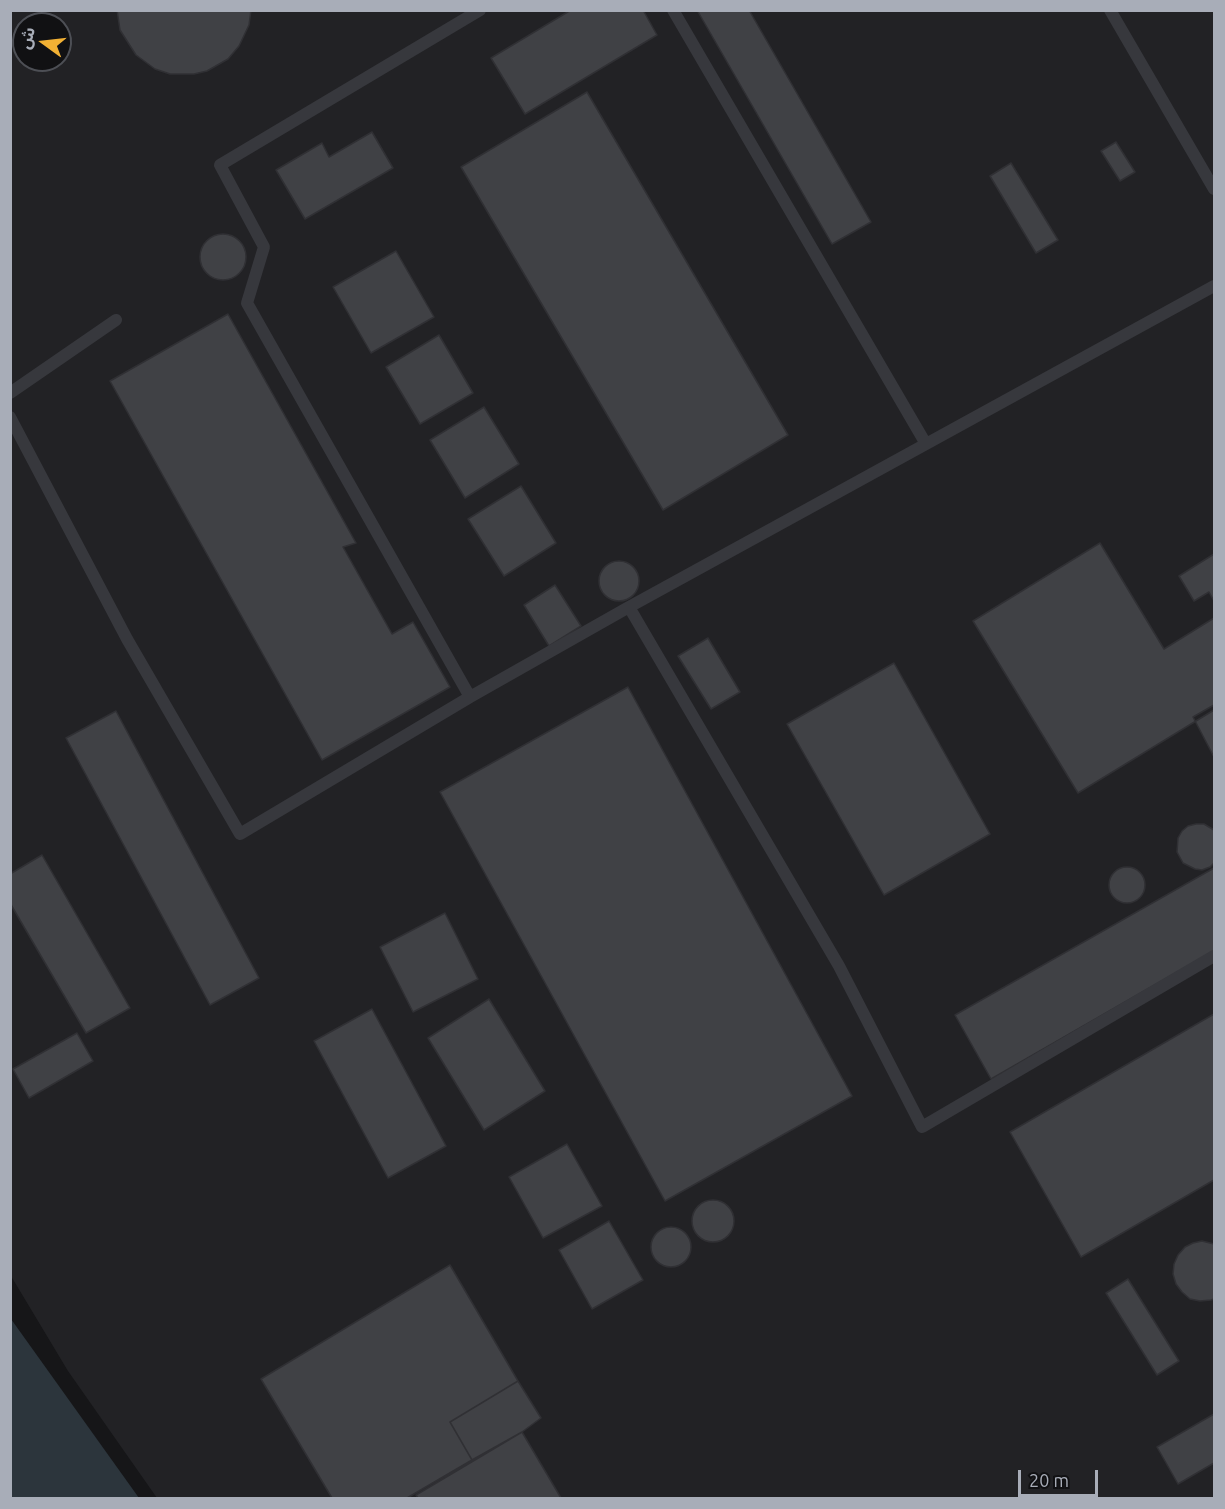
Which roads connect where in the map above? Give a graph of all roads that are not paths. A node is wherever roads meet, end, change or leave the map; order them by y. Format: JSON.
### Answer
{"nodes":[{"id":1,"x":480,"y":10,"type":"edge"},
{"id":2,"x":673,"y":10,"type":"edge"},
{"id":3,"x":1110,"y":10,"type":"edge"},
{"id":4,"x":1215,"y":189,"type":"edge"},
{"id":5,"x":1215,"y":286,"type":"edge"},
{"id":6,"x":116,"y":320,"type":"dead end"},
{"id":7,"x":10,"y":393,"type":"edge"},
{"id":8,"x":10,"y":417,"type":"edge"},
{"id":9,"x":926,"y":444,"type":"junction"},
{"id":10,"x":629,"y":607,"type":"junction"},
{"id":11,"x":470,"y":697,"type":"junction"},
{"id":12,"x":1215,"y":956,"type":"edge"}],
"edges":[{"from":1,"to":11,"type":"lane"},
{"from":2,"to":9,"type":"lane"},
{"from":3,"to":4,"type":"lane"},
{"from":5,"to":9,"type":"lane"},
{"from":6,"to":7,"type":"lane"},
{"from":8,"to":11,"type":"lane"},
{"from":9,"to":10,"type":"lane"},
{"from":10,"to":11,"type":"lane"},
{"from":10,"to":12,"type":"lane"}]}
